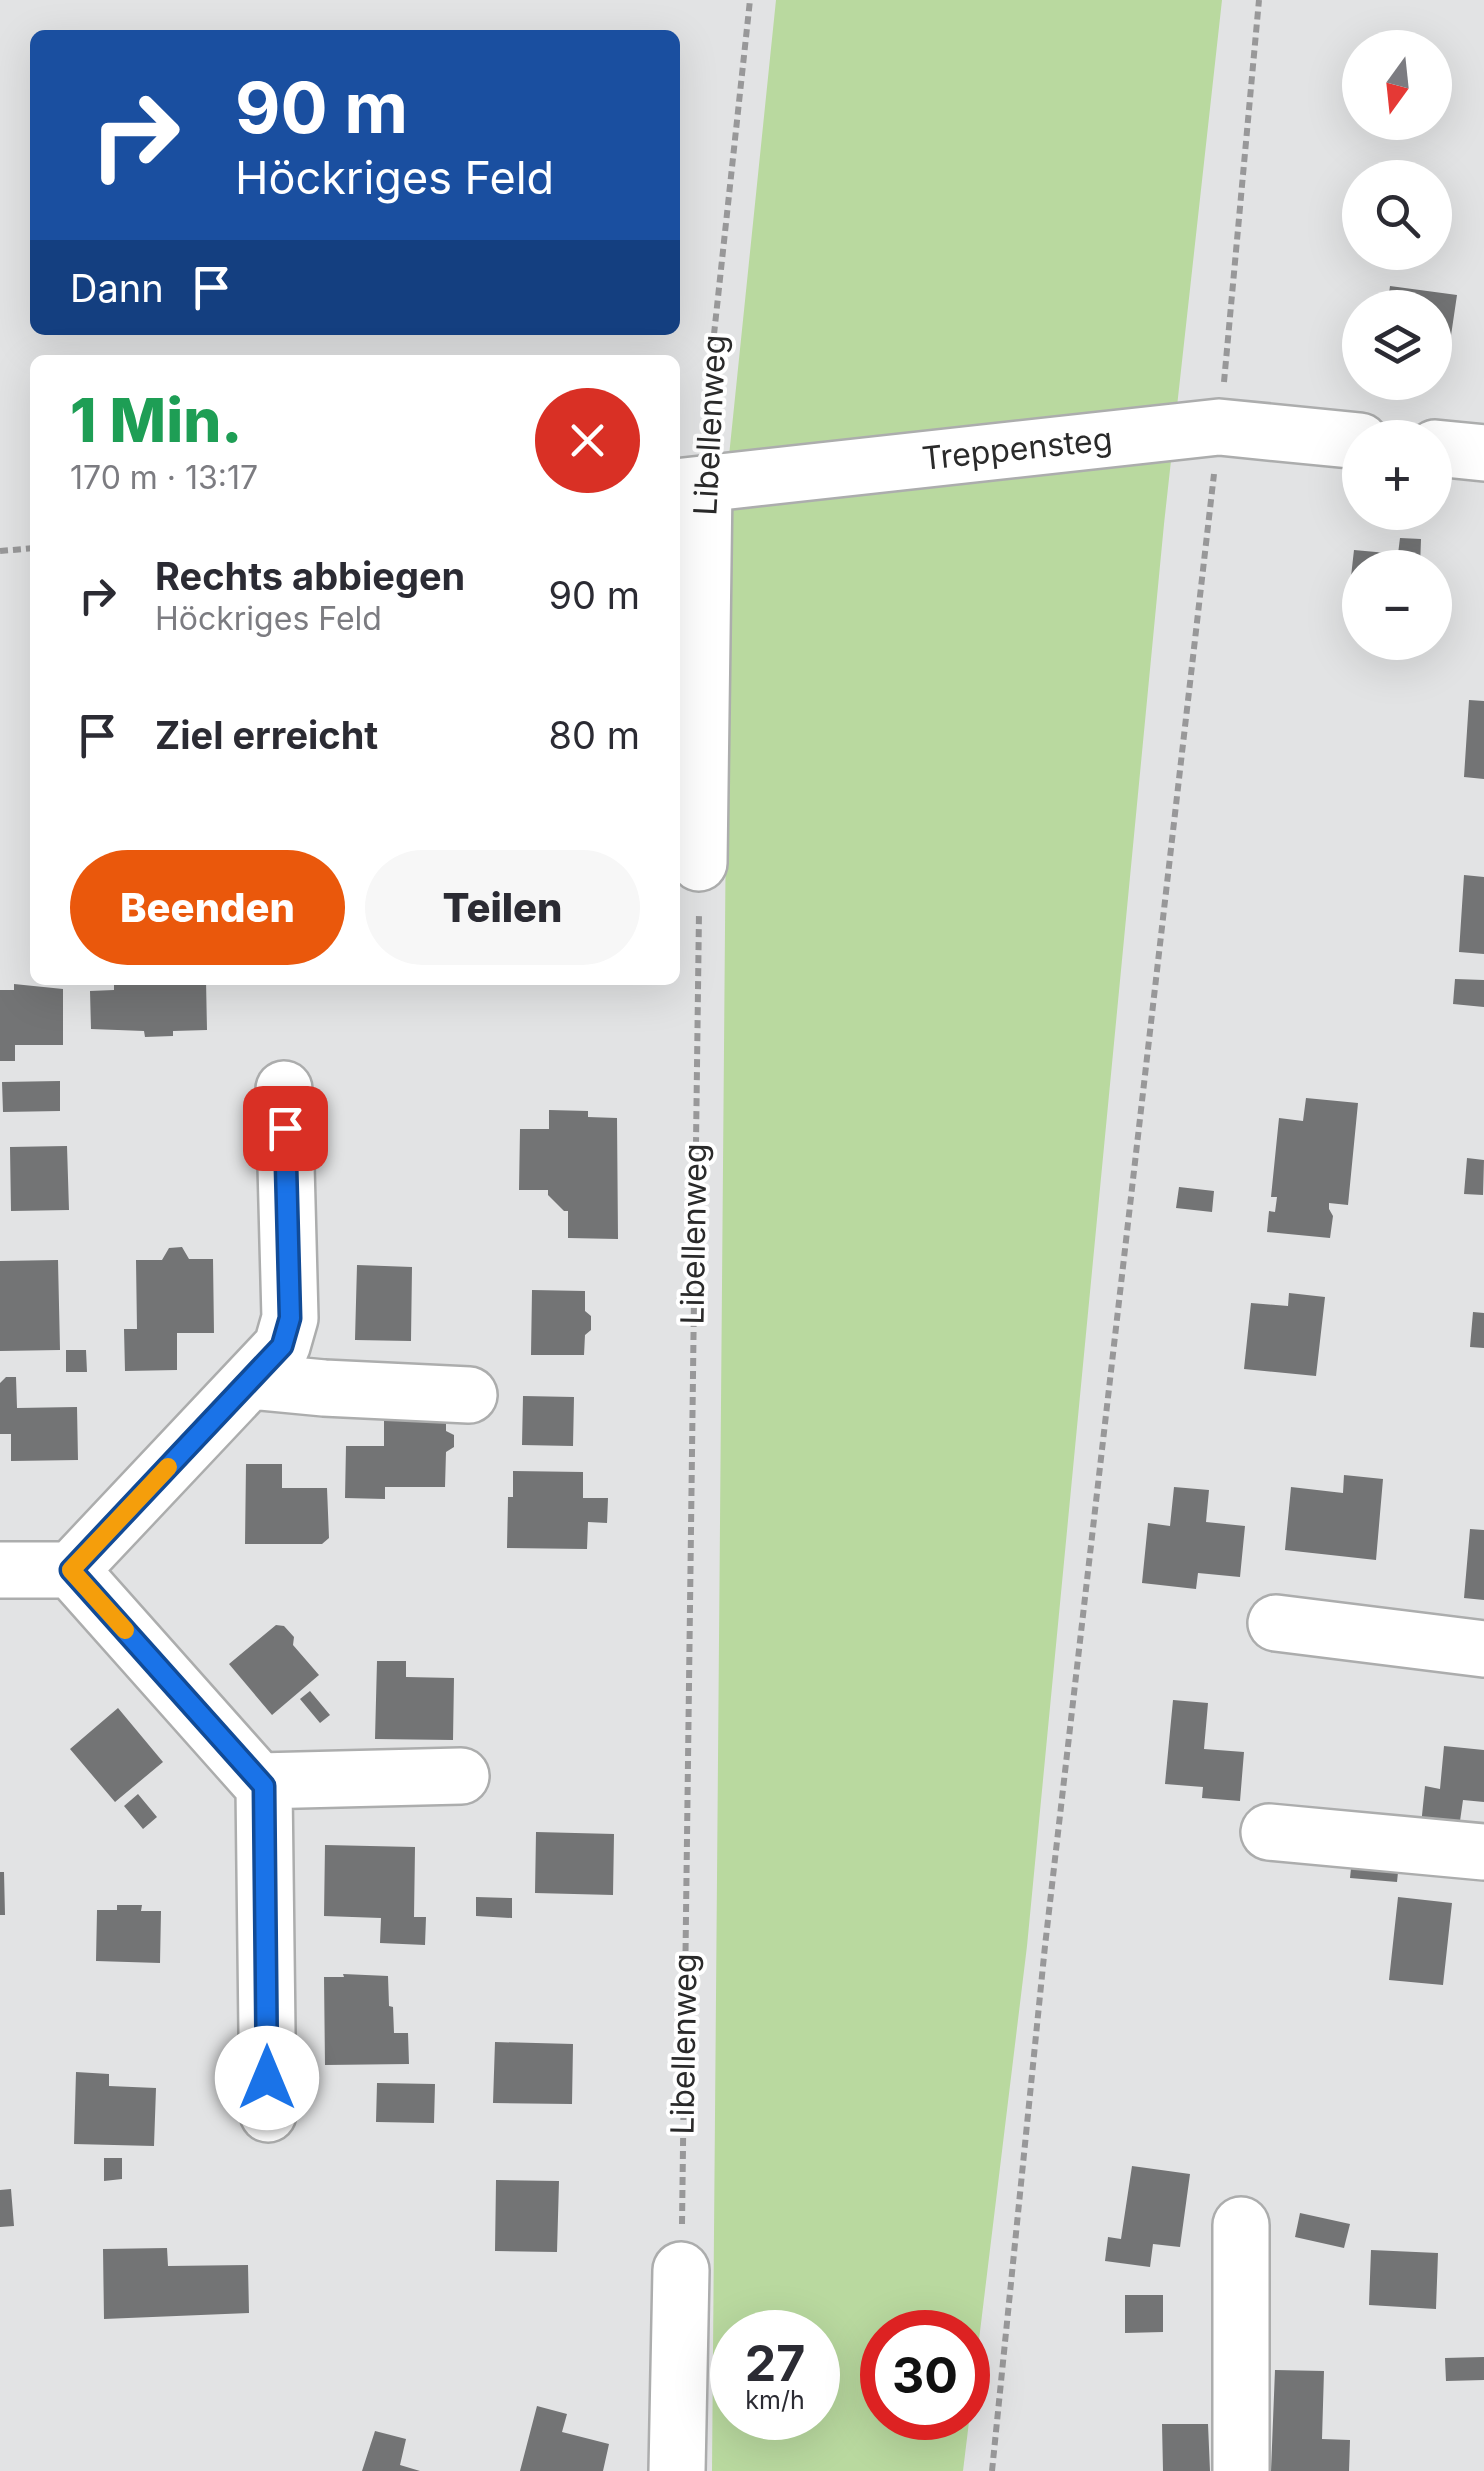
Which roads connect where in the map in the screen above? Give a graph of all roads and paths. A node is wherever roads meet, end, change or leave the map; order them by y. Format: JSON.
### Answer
{"nodes":[{"id":1,"x":750,"y":0,"type":"edge"},
{"id":2,"x":1259,"y":0,"type":"edge"},
{"id":3,"x":1220,"y":427,"type":"junction"},
{"id":4,"x":1342,"y":439,"type":"edge"},
{"id":5,"x":1452,"y":450,"type":"edge"},
{"id":6,"x":1484,"y":453,"type":"edge"},
{"id":7,"x":690,"y":485,"type":"edge"},
{"id":8,"x":30,"y":549,"type":"edge"},
{"id":9,"x":0,"y":552,"type":"edge"},
{"id":10,"x":699,"y":863,"type":"joint"},
{"id":11,"x":284,"y":1090,"type":"dead end"},
{"id":12,"x":249,"y":1380,"type":"junction"},
{"id":13,"x":469,"y":1395,"type":"dead end"},
{"id":14,"x":0,"y":1570,"type":"edge"},
{"id":15,"x":71,"y":1570,"type":"junction"},
{"id":16,"x":1276,"y":1623,"type":"dead end"},
{"id":17,"x":1484,"y":1649,"type":"edge"},
{"id":18,"x":461,"y":1776,"type":"dead end"},
{"id":19,"x":258,"y":1781,"type":"junction"},
{"id":20,"x":1269,"y":1832,"type":"dead end"},
{"id":21,"x":1484,"y":1852,"type":"edge"},
{"id":22,"x":1408,"y":1877,"type":"dead end"},
{"id":23,"x":1484,"y":1884,"type":"edge"},
{"id":24,"x":268,"y":2114,"type":"dead end"},
{"id":25,"x":1241,"y":2225,"type":"dead end"},
{"id":26,"x":682,"y":2270,"type":"joint"},
{"id":27,"x":677,"y":2471,"type":"edge"},
{"id":28,"x":992,"y":2471,"type":"edge"},
{"id":29,"x":1241,"y":2471,"type":"edge"}],
"edges":[{"from":1,"to":7,"type":"path","name":"Libellenweg"},
{"from":2,"to":3,"type":"path"},
{"from":3,"to":4,"type":"street","name":"Treppensteg"},
{"from":3,"to":7,"type":"street","name":"Treppensteg"},
{"from":3,"to":28,"type":"path"},
{"from":5,"to":6,"type":"street"},
{"from":7,"to":10,"type":"street","name":"Libellenweg"},
{"from":8,"to":9,"type":"path"},
{"from":10,"to":26,"type":"path","name":"Libellenweg"},
{"from":11,"to":12,"type":"street"},
{"from":12,"to":13,"type":"street"},
{"from":12,"to":15,"type":"street"},
{"from":14,"to":15,"type":"street"},
{"from":15,"to":19,"type":"street"},
{"from":16,"to":17,"type":"street"},
{"from":18,"to":19,"type":"street"},
{"from":19,"to":24,"type":"street"},
{"from":20,"to":21,"type":"street"},
{"from":22,"to":23,"type":"street"},
{"from":25,"to":29,"type":"street"},
{"from":26,"to":27,"type":"street"}]}
